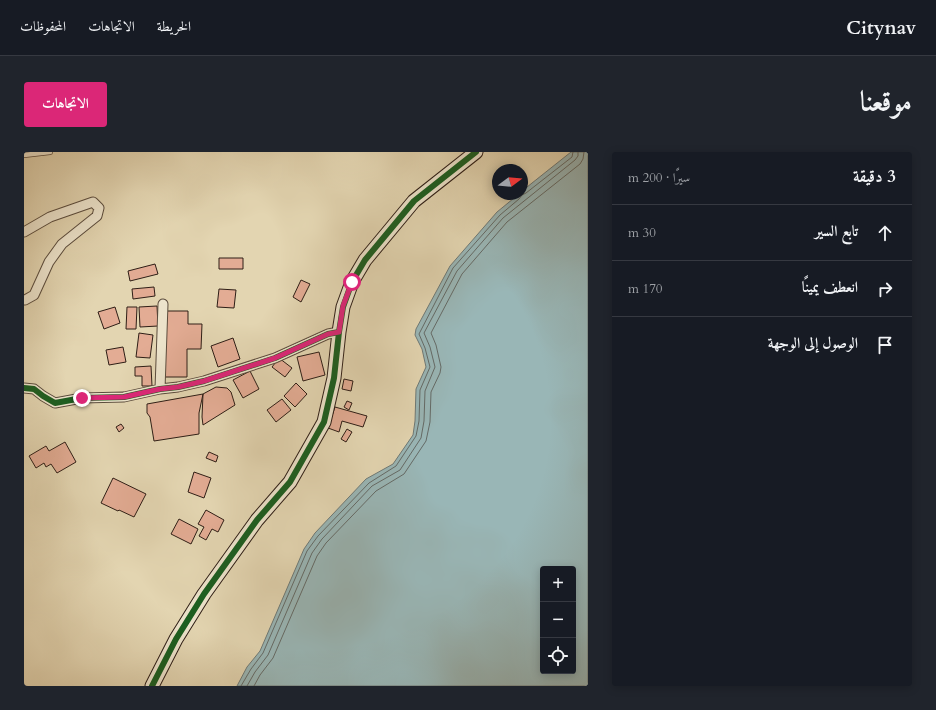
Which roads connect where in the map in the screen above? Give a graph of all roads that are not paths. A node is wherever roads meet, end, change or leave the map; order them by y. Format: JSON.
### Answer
{"nodes":[{"id":1,"x":50,"y":152,"type":"edge"},
{"id":2,"x":476,"y":152,"type":"edge"},
{"id":3,"x":24,"y":155,"type":"edge"},
{"id":4,"x":24,"y":232,"type":"edge"},
{"id":5,"x":25,"y":300,"type":"dead end"},
{"id":6,"x":163,"y":304,"type":"dead end"},
{"id":7,"x":339,"y":332,"type":"junction"},
{"id":8,"x":24,"y":388,"type":"edge"},
{"id":9,"x":160,"y":389,"type":"junction"},
{"id":10,"x":152,"y":686,"type":"edge"}],
"edges":[{"from":1,"to":3,"type":"lane"},
{"from":2,"to":7,"type":"street"},
{"from":4,"to":5,"type":"street"},
{"from":6,"to":9,"type":"street"},
{"from":7,"to":9,"type":"street"},
{"from":7,"to":10,"type":"street"},
{"from":8,"to":9,"type":"street"}]}
